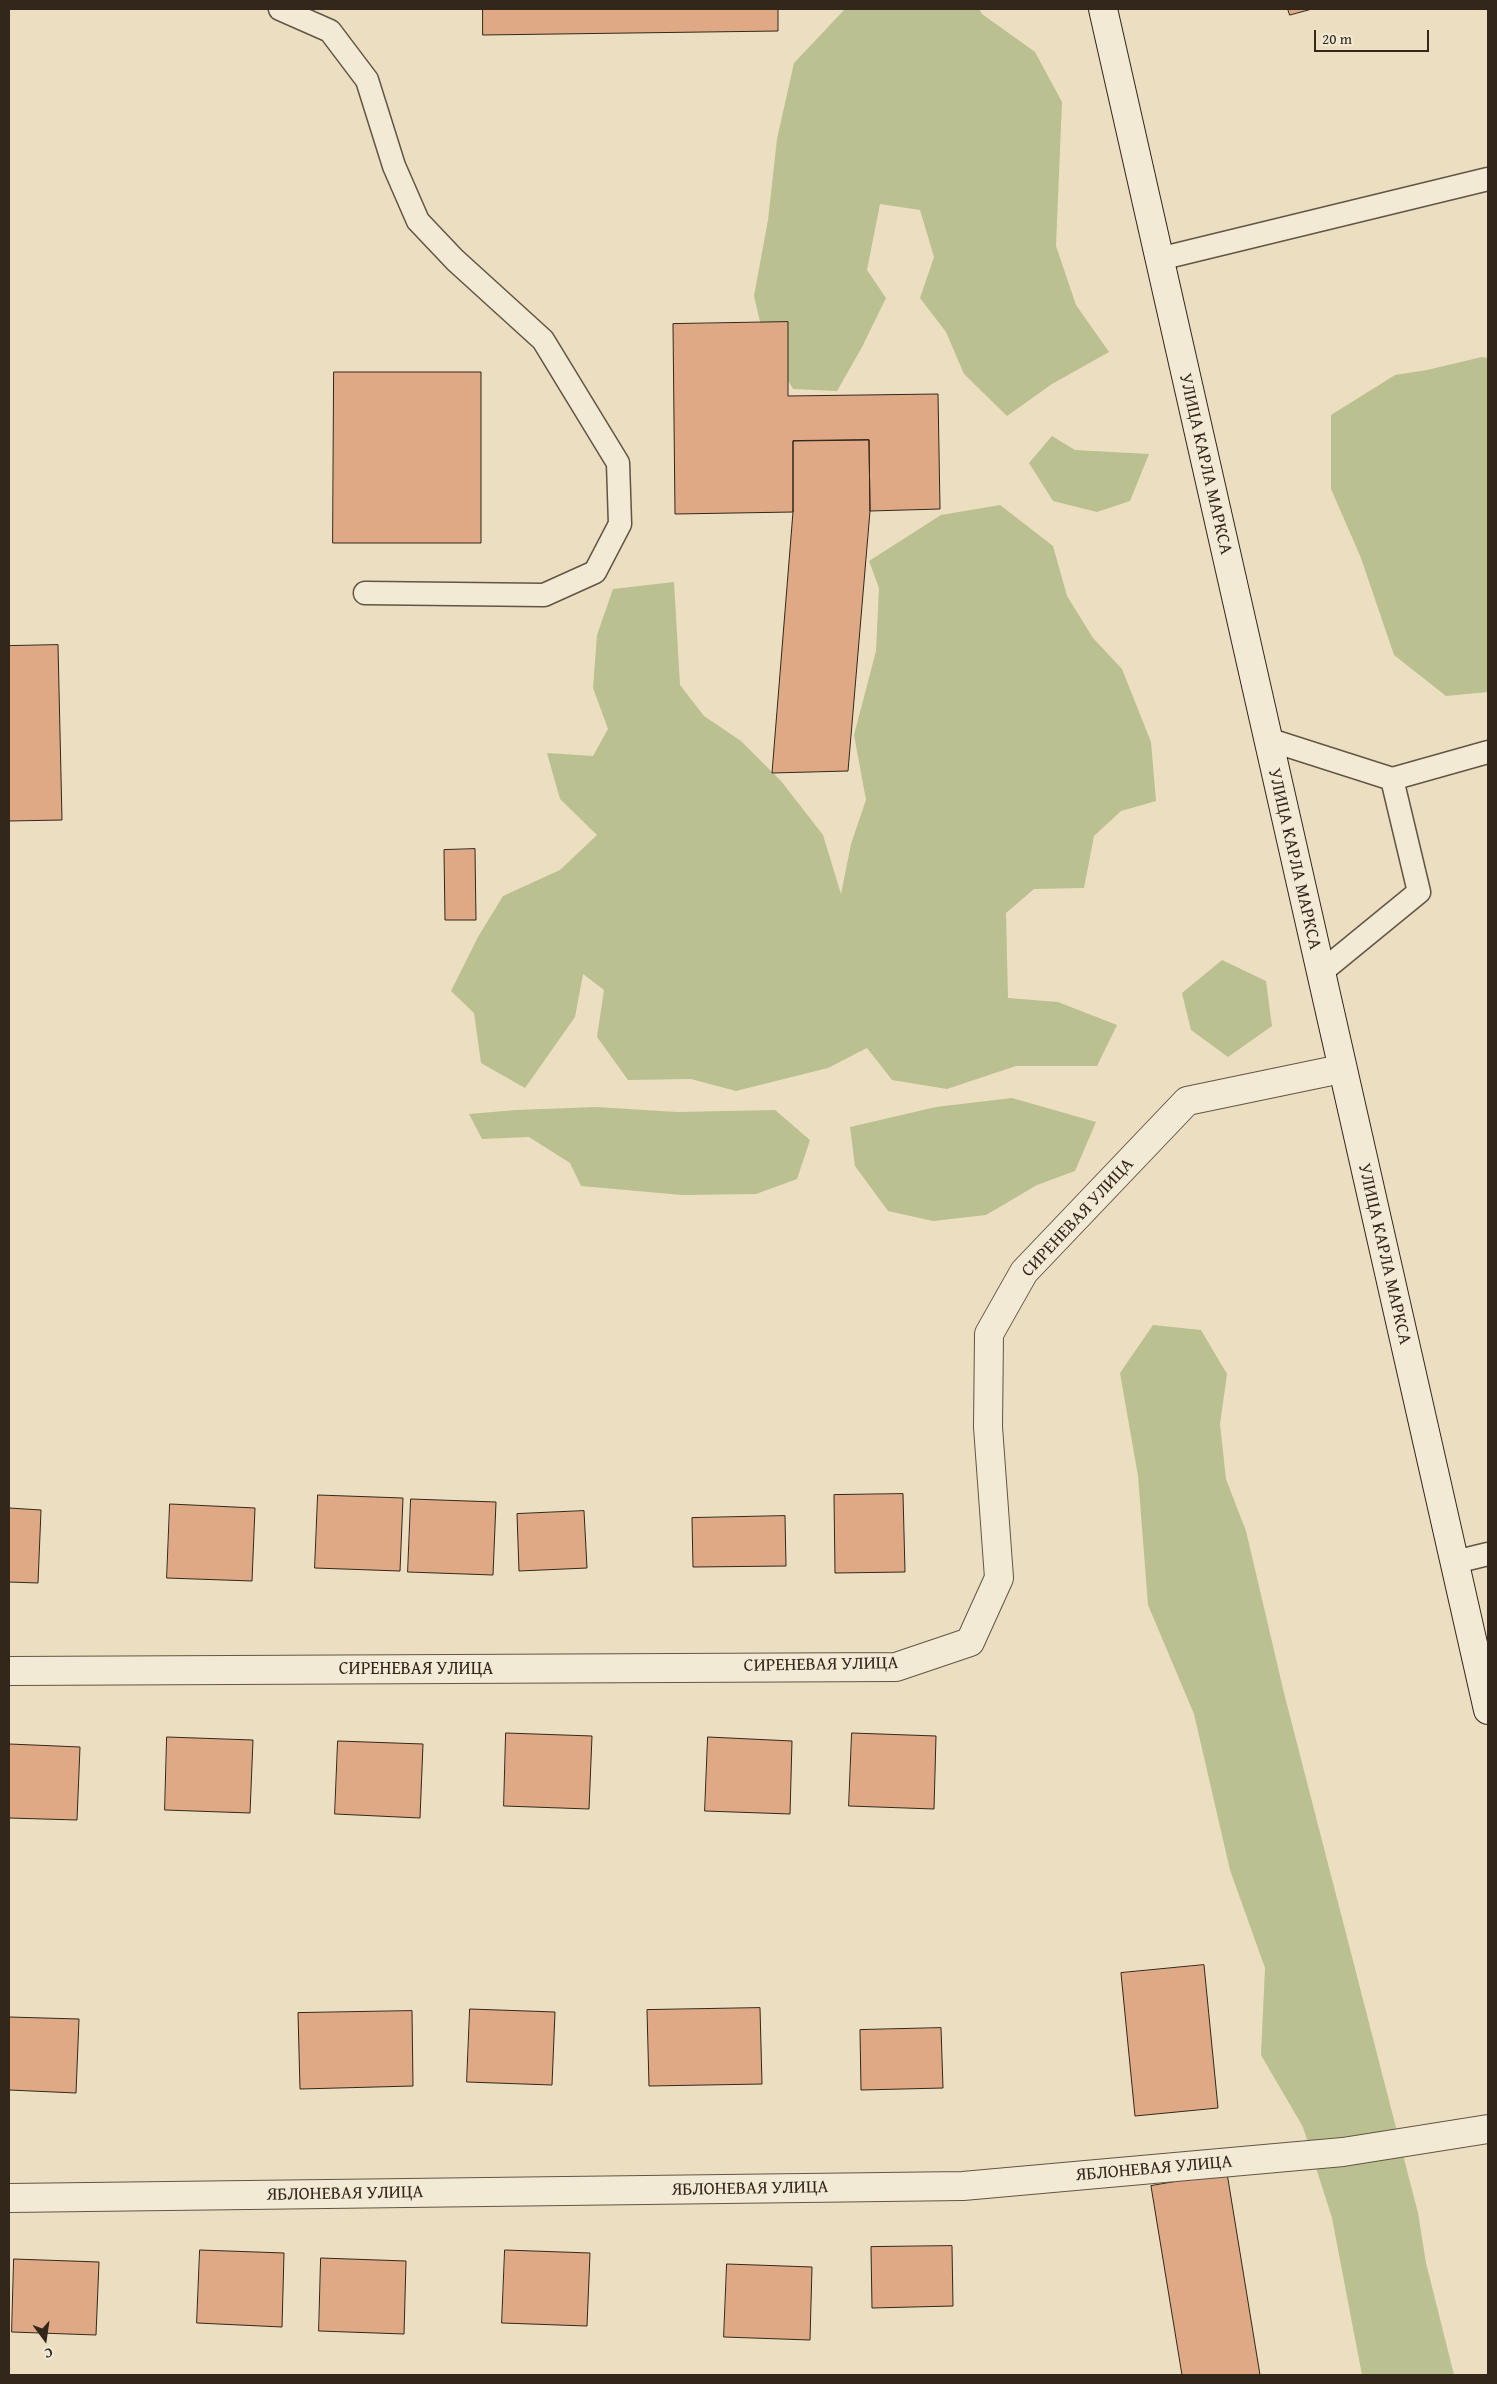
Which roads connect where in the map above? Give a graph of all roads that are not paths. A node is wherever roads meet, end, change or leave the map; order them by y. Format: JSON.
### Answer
{"nodes":[{"id":1,"x":280,"y":9,"type":"edge"},
{"id":2,"x":1103,"y":9,"type":"edge"},
{"id":3,"x":1488,"y":179,"type":"edge"},
{"id":4,"x":1159,"y":259,"type":"junction"},
{"id":5,"x":365,"y":593,"type":"dead end"},
{"id":6,"x":1267,"y":739,"type":"junction"},
{"id":7,"x":1488,"y":752,"type":"edge"},
{"id":8,"x":1392,"y":779,"type":"junction"},
{"id":9,"x":1320,"y":973,"type":"junction"},
{"id":10,"x":1341,"y":1069,"type":"junction"},
{"id":11,"x":1488,"y":1554,"type":"edge"},
{"id":12,"x":1454,"y":1562,"type":"junction"},
{"id":13,"x":9,"y":1671,"type":"edge"},
{"id":14,"x":1488,"y":1710,"type":"edge"},
{"id":15,"x":1488,"y":2128,"type":"edge"},
{"id":16,"x":9,"y":2198,"type":"edge"}],
"edges":[{"from":1,"to":5,"type":"lane"},
{"from":2,"to":4,"type":"street","name":"УЛИЦА КАРЛА МАРКСА"},
{"from":3,"to":4,"type":"lane"},
{"from":4,"to":6,"type":"street","name":"УЛИЦА КАРЛА МАРКСА"},
{"from":6,"to":8,"type":"lane"},
{"from":6,"to":9,"type":"street","name":"УЛИЦА КАРЛА МАРКСА"},
{"from":7,"to":8,"type":"lane"},
{"from":8,"to":9,"type":"lane"},
{"from":9,"to":10,"type":"street","name":"УЛИЦА КАРЛА МАРКСА"},
{"from":10,"to":12,"type":"street","name":"УЛИЦА КАРЛА МАРКСА"},
{"from":10,"to":13,"type":"street","name":"СИРЕНЕВАЯ УЛИЦА"},
{"from":11,"to":12,"type":"lane"},
{"from":12,"to":14,"type":"street","name":"УЛИЦА КАРЛА МАРКСА"},
{"from":15,"to":16,"type":"street","name":"ЯБЛОНЕВАЯ УЛИЦА"}]}
